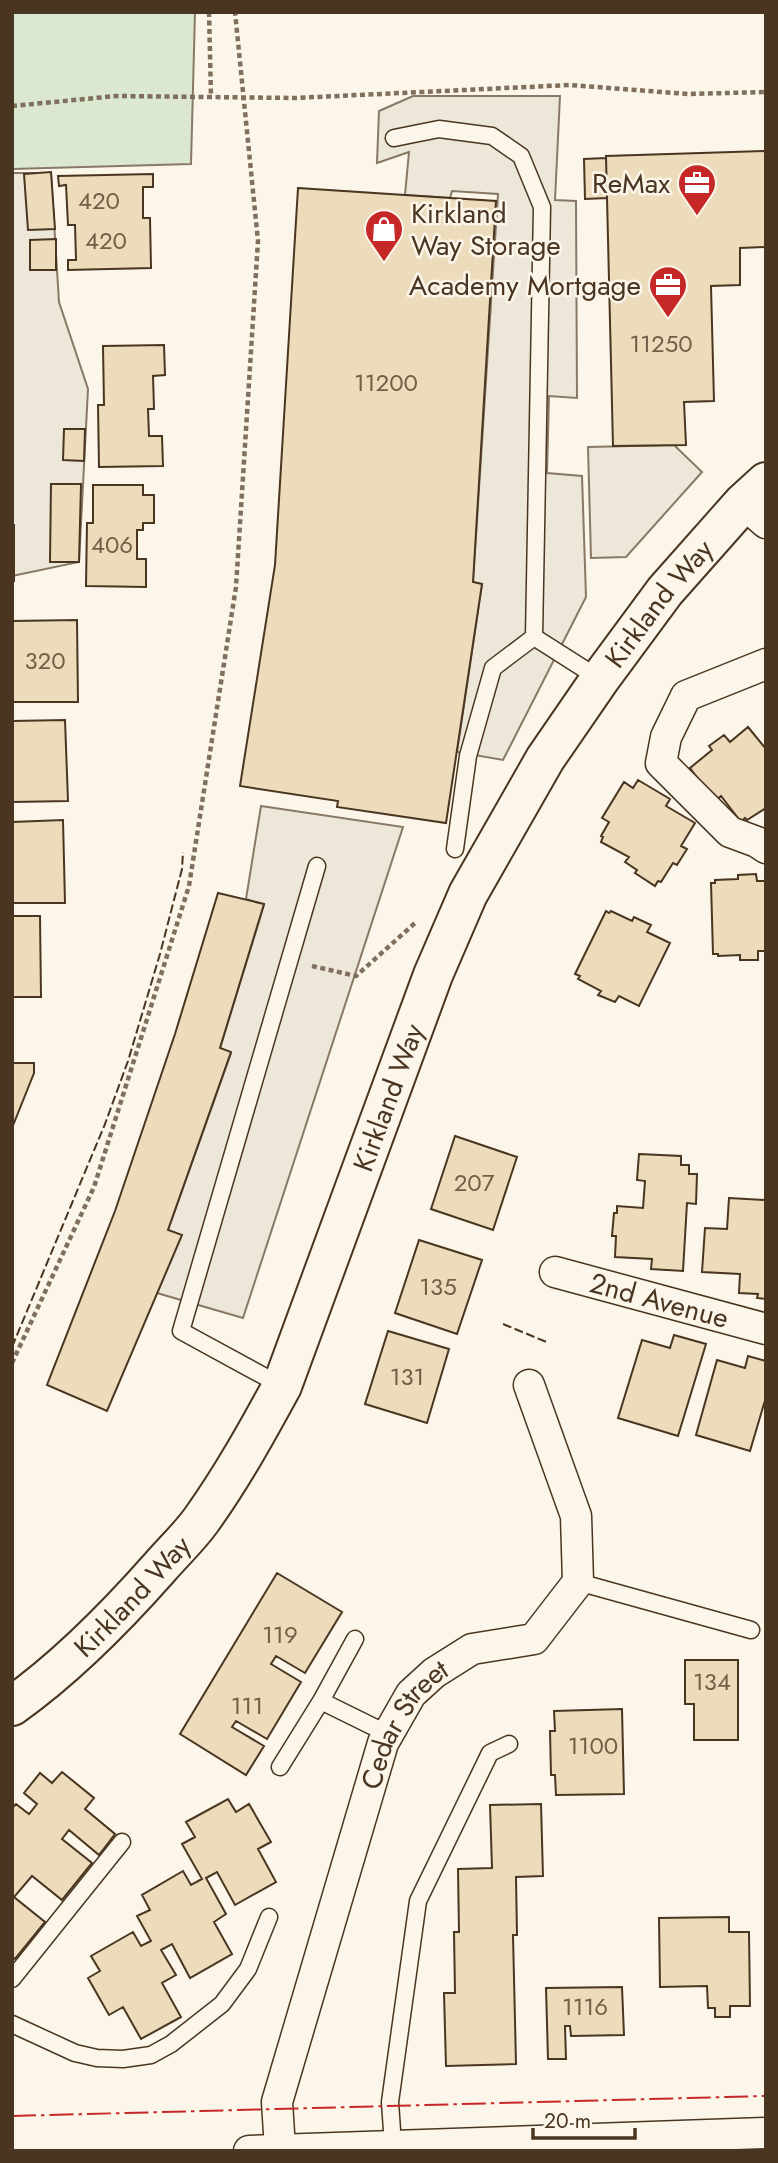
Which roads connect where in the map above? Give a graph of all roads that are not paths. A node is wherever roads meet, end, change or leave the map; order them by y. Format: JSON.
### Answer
{"nodes":[{"id":1,"x":394,"y":138,"type":"dead end"},
{"id":2,"x":758,"y":503,"type":"edge"},
{"id":3,"x":534,"y":637,"type":"junction"},
{"id":4,"x":766,"y":664,"type":"edge"},
{"id":5,"x":600,"y":679,"type":"junction"},
{"id":6,"x":766,"y":848,"type":"edge"},
{"id":7,"x":455,"y":849,"type":"dead end"},
{"id":8,"x":317,"y":866,"type":"dead end"},
{"id":9,"x":555,"y":1272,"type":"dead end"},
{"id":10,"x":766,"y":1329,"type":"edge"},
{"id":11,"x":529,"y":1385,"type":"dead end"},
{"id":12,"x":282,"y":1386,"type":"junction"},
{"id":13,"x":578,"y":1582,"type":"junction"},
{"id":14,"x":751,"y":1630,"type":"dead end"},
{"id":15,"x":355,"y":1639,"type":"dead end"},
{"id":16,"x":321,"y":1701,"type":"junction"},
{"id":17,"x":12,"y":1706,"type":"edge"},
{"id":18,"x":388,"y":1734,"type":"junction"},
{"id":19,"x":509,"y":1744,"type":"dead end"},
{"id":20,"x":281,"y":1767,"type":"dead end"},
{"id":21,"x":122,"y":1842,"type":"dead end"},
{"id":22,"x":269,"y":1917,"type":"dead end"},
{"id":23,"x":12,"y":1979,"type":"edge"},
{"id":24,"x":12,"y":2024,"type":"edge"},
{"id":25,"x":766,"y":2133,"type":"edge"},
{"id":26,"x":393,"y":2145,"type":"junction"},
{"id":27,"x":280,"y":2149,"type":"junction"},
{"id":28,"x":249,"y":2151,"type":"edge"}],
"edges":[{"from":1,"to":3,"type":"lane"},
{"from":2,"to":5,"type":"main road","name":"Kirkland Way"},
{"from":3,"to":5,"type":"lane"},
{"from":3,"to":7,"type":"lane"},
{"from":4,"to":6,"type":"street"},
{"from":5,"to":12,"type":"main road","name":"Kirkland Way"},
{"from":8,"to":12,"type":"lane"},
{"from":9,"to":10,"type":"street","name":"2nd Avenue"},
{"from":11,"to":13,"type":"street"},
{"from":12,"to":17,"type":"main road","name":"Kirkland Way"},
{"from":13,"to":14,"type":"lane"},
{"from":13,"to":18,"type":"street","name":"Cedar Street"},
{"from":15,"to":16,"type":"lane"},
{"from":16,"to":18,"type":"lane"},
{"from":16,"to":20,"type":"lane"},
{"from":18,"to":27,"type":"street","name":"Cedar Street"},
{"from":19,"to":26,"type":"lane"},
{"from":21,"to":23,"type":"lane"},
{"from":22,"to":24,"type":"lane"},
{"from":25,"to":26,"type":"street"},
{"from":26,"to":27,"type":"street"},
{"from":27,"to":28,"type":"street"}]}
